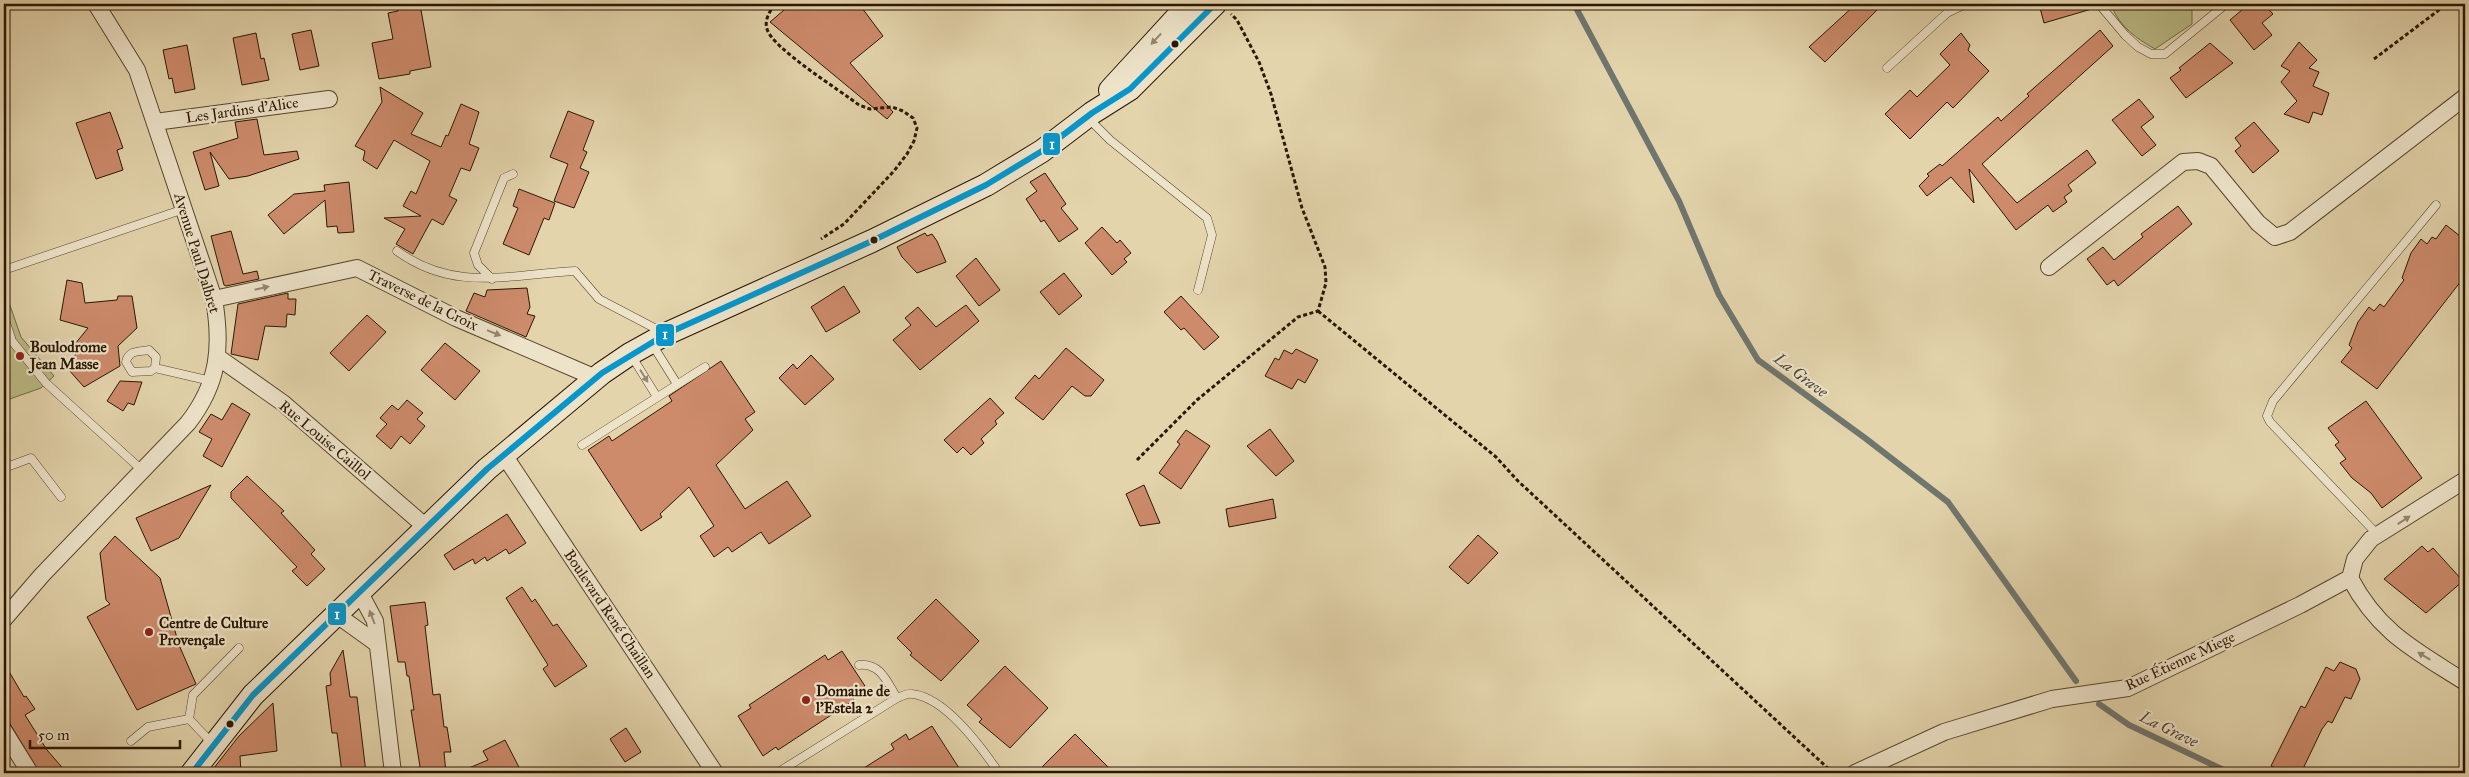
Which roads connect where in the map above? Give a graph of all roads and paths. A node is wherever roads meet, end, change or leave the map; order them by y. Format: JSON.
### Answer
{"nodes":[{"id":1,"x":96,"y":4,"type":"edge"},
{"id":2,"x":774,"y":4,"type":"edge"},
{"id":3,"x":1189,"y":4,"type":"edge"},
{"id":4,"x":1966,"y":4,"type":"edge"},
{"id":5,"x":2098,"y":4,"type":"edge"},
{"id":6,"x":2226,"y":4,"type":"edge"},
{"id":7,"x":2447,"y":4,"type":"edge"},
{"id":8,"x":1220,"y":6,"type":"edge"},
{"id":9,"x":2374,"y":59,"type":"dead end"},
{"id":10,"x":1887,"y":68,"type":"dead end"},
{"id":11,"x":2465,"y":97,"type":"edge"},
{"id":12,"x":329,"y":99,"type":"dead end"},
{"id":13,"x":1089,"y":115,"type":"junction"},
{"id":14,"x":155,"y":122,"type":"junction"},
{"id":15,"x":513,"y":174,"type":"dead end"},
{"id":16,"x":2436,"y":205,"type":"dead end"},
{"id":17,"x":184,"y":209,"type":"junction"},
{"id":18,"x":814,"y":243,"type":"dead end"},
{"id":19,"x":397,"y":251,"type":"dead end"},
{"id":20,"x":2049,"y":267,"type":"dead end"},
{"id":21,"x":4,"y":270,"type":"edge"},
{"id":22,"x":492,"y":279,"type":"junction"},
{"id":23,"x":1198,"y":290,"type":"dead end"},
{"id":24,"x":214,"y":300,"type":"junction"},
{"id":25,"x":1318,"y":311,"type":"junction"},
{"id":26,"x":4,"y":317,"type":"edge"},
{"id":27,"x":659,"y":338,"type":"junction"},
{"id":28,"x":630,"y":354,"type":"junction"},
{"id":29,"x":219,"y":358,"type":"junction"},
{"id":30,"x":705,"y":367,"type":"dead end"},
{"id":31,"x":155,"y":368,"type":"dead end"},
{"id":32,"x":596,"y":378,"type":"junction"},
{"id":33,"x":211,"y":381,"type":"junction"},
{"id":34,"x":677,"y":384,"type":"junction"},
{"id":35,"x":657,"y":397,"type":"junction"},
{"id":36,"x":582,"y":445,"type":"dead end"},
{"id":37,"x":504,"y":455,"type":"junction"},
{"id":38,"x":1137,"y":460,"type":"dead end"},
{"id":39,"x":4,"y":468,"type":"edge"},
{"id":40,"x":143,"y":472,"type":"junction"},
{"id":41,"x":2465,"y":480,"type":"edge"},
{"id":42,"x":61,"y":497,"type":"dead end"},
{"id":43,"x":426,"y":527,"type":"junction"},
{"id":44,"x":2378,"y":535,"type":"junction"},
{"id":45,"x":2350,"y":578,"type":"junction"},
{"id":46,"x":360,"y":593,"type":"junction"},
{"id":47,"x":336,"y":616,"type":"junction"},
{"id":48,"x":4,"y":619,"type":"edge"},
{"id":49,"x":376,"y":643,"type":"junction"},
{"id":50,"x":240,"y":648,"type":"dead end"},
{"id":51,"x":859,"y":665,"type":"dead end"},
{"id":52,"x":2465,"y":682,"type":"edge"},
{"id":53,"x":898,"y":698,"type":"junction"},
{"id":54,"x":189,"y":719,"type":"junction"},
{"id":55,"x":4,"y":730,"type":"edge"},
{"id":56,"x":131,"y":741,"type":"dead end"},
{"id":57,"x":204,"y":763,"type":"edge"},
{"id":58,"x":30,"y":773,"type":"edge"},
{"id":59,"x":393,"y":773,"type":"edge"},
{"id":60,"x":715,"y":773,"type":"edge"},
{"id":61,"x":777,"y":773,"type":"edge"},
{"id":62,"x":999,"y":773,"type":"edge"},
{"id":63,"x":1833,"y":773,"type":"edge"},
{"id":64,"x":1855,"y":773,"type":"edge"}],
"edges":[{"from":1,"to":14,"type":"street","name":"Avenue Paul Dalbret"},
{"from":2,"to":18,"type":"path"},
{"from":3,"to":13,"type":"street","one_way":true},
{"from":4,"to":10,"type":"lane"},
{"from":5,"to":6,"type":"lane"},
{"from":7,"to":9,"type":"path"},
{"from":8,"to":13,"type":"street"},
{"from":8,"to":25,"type":"path"},
{"from":11,"to":20,"type":"street"},
{"from":12,"to":14,"type":"street","name":"Les Jardins d'Alice"},
{"from":13,"to":23,"type":"lane"},
{"from":13,"to":27,"type":"street"},
{"from":14,"to":17,"type":"street","name":"Avenue Paul Dalbret"},
{"from":15,"to":22,"type":"lane"},
{"from":16,"to":44,"type":"lane"},
{"from":17,"to":21,"type":"lane"},
{"from":17,"to":24,"type":"street","name":"Avenue Paul Dalbret"},
{"from":19,"to":22,"type":"lane"},
{"from":22,"to":27,"type":"lane"},
{"from":24,"to":29,"type":"street","name":"Avenue Paul Dalbret"},
{"from":24,"to":32,"type":"street","name":"Traverse de la Croix","one_way":true},
{"from":25,"to":38,"type":"path"},
{"from":25,"to":63,"type":"path"},
{"from":26,"to":40,"type":"lane"},
{"from":27,"to":28,"type":"street"},
{"from":27,"to":34,"type":"lane"},
{"from":28,"to":32,"type":"street"},
{"from":28,"to":35,"type":"lane","one_way":true},
{"from":29,"to":33,"type":"street","name":"Avenue Paul Dalbret"},
{"from":29,"to":43,"type":"street","name":"Rue Louise Caillol"},
{"from":30,"to":34,"type":"lane"},
{"from":31,"to":33,"type":"lane"},
{"from":32,"to":37,"type":"street"},
{"from":33,"to":40,"type":"street","name":"Avenue Paul Dalbret"},
{"from":34,"to":35,"type":"lane"},
{"from":35,"to":36,"type":"lane"},
{"from":37,"to":43,"type":"street"},
{"from":37,"to":60,"type":"street","name":"Boulevard René Chaillan"},
{"from":39,"to":42,"type":"lane"},
{"from":40,"to":48,"type":"street","name":"Avenue Paul Dalbret"},
{"from":44,"to":41,"type":"street","one_way":true},
{"from":43,"to":46,"type":"street"},
{"from":44,"to":45,"type":"street"},
{"from":52,"to":45,"type":"street","one_way":true},
{"from":45,"to":64,"type":"street","name":"Rue Étienne Miege"},
{"from":46,"to":47,"type":"street"},
{"from":49,"to":46,"type":"street","one_way":true},
{"from":47,"to":49,"type":"street"},
{"from":47,"to":57,"type":"street"},
{"from":49,"to":59,"type":"street"},
{"from":50,"to":54,"type":"lane"},
{"from":51,"to":53,"type":"lane"},
{"from":53,"to":61,"type":"lane"},
{"from":53,"to":62,"type":"lane"},
{"from":54,"to":56,"type":"lane"},
{"from":54,"to":57,"type":"lane"},
{"from":55,"to":58,"type":"street"}]}
